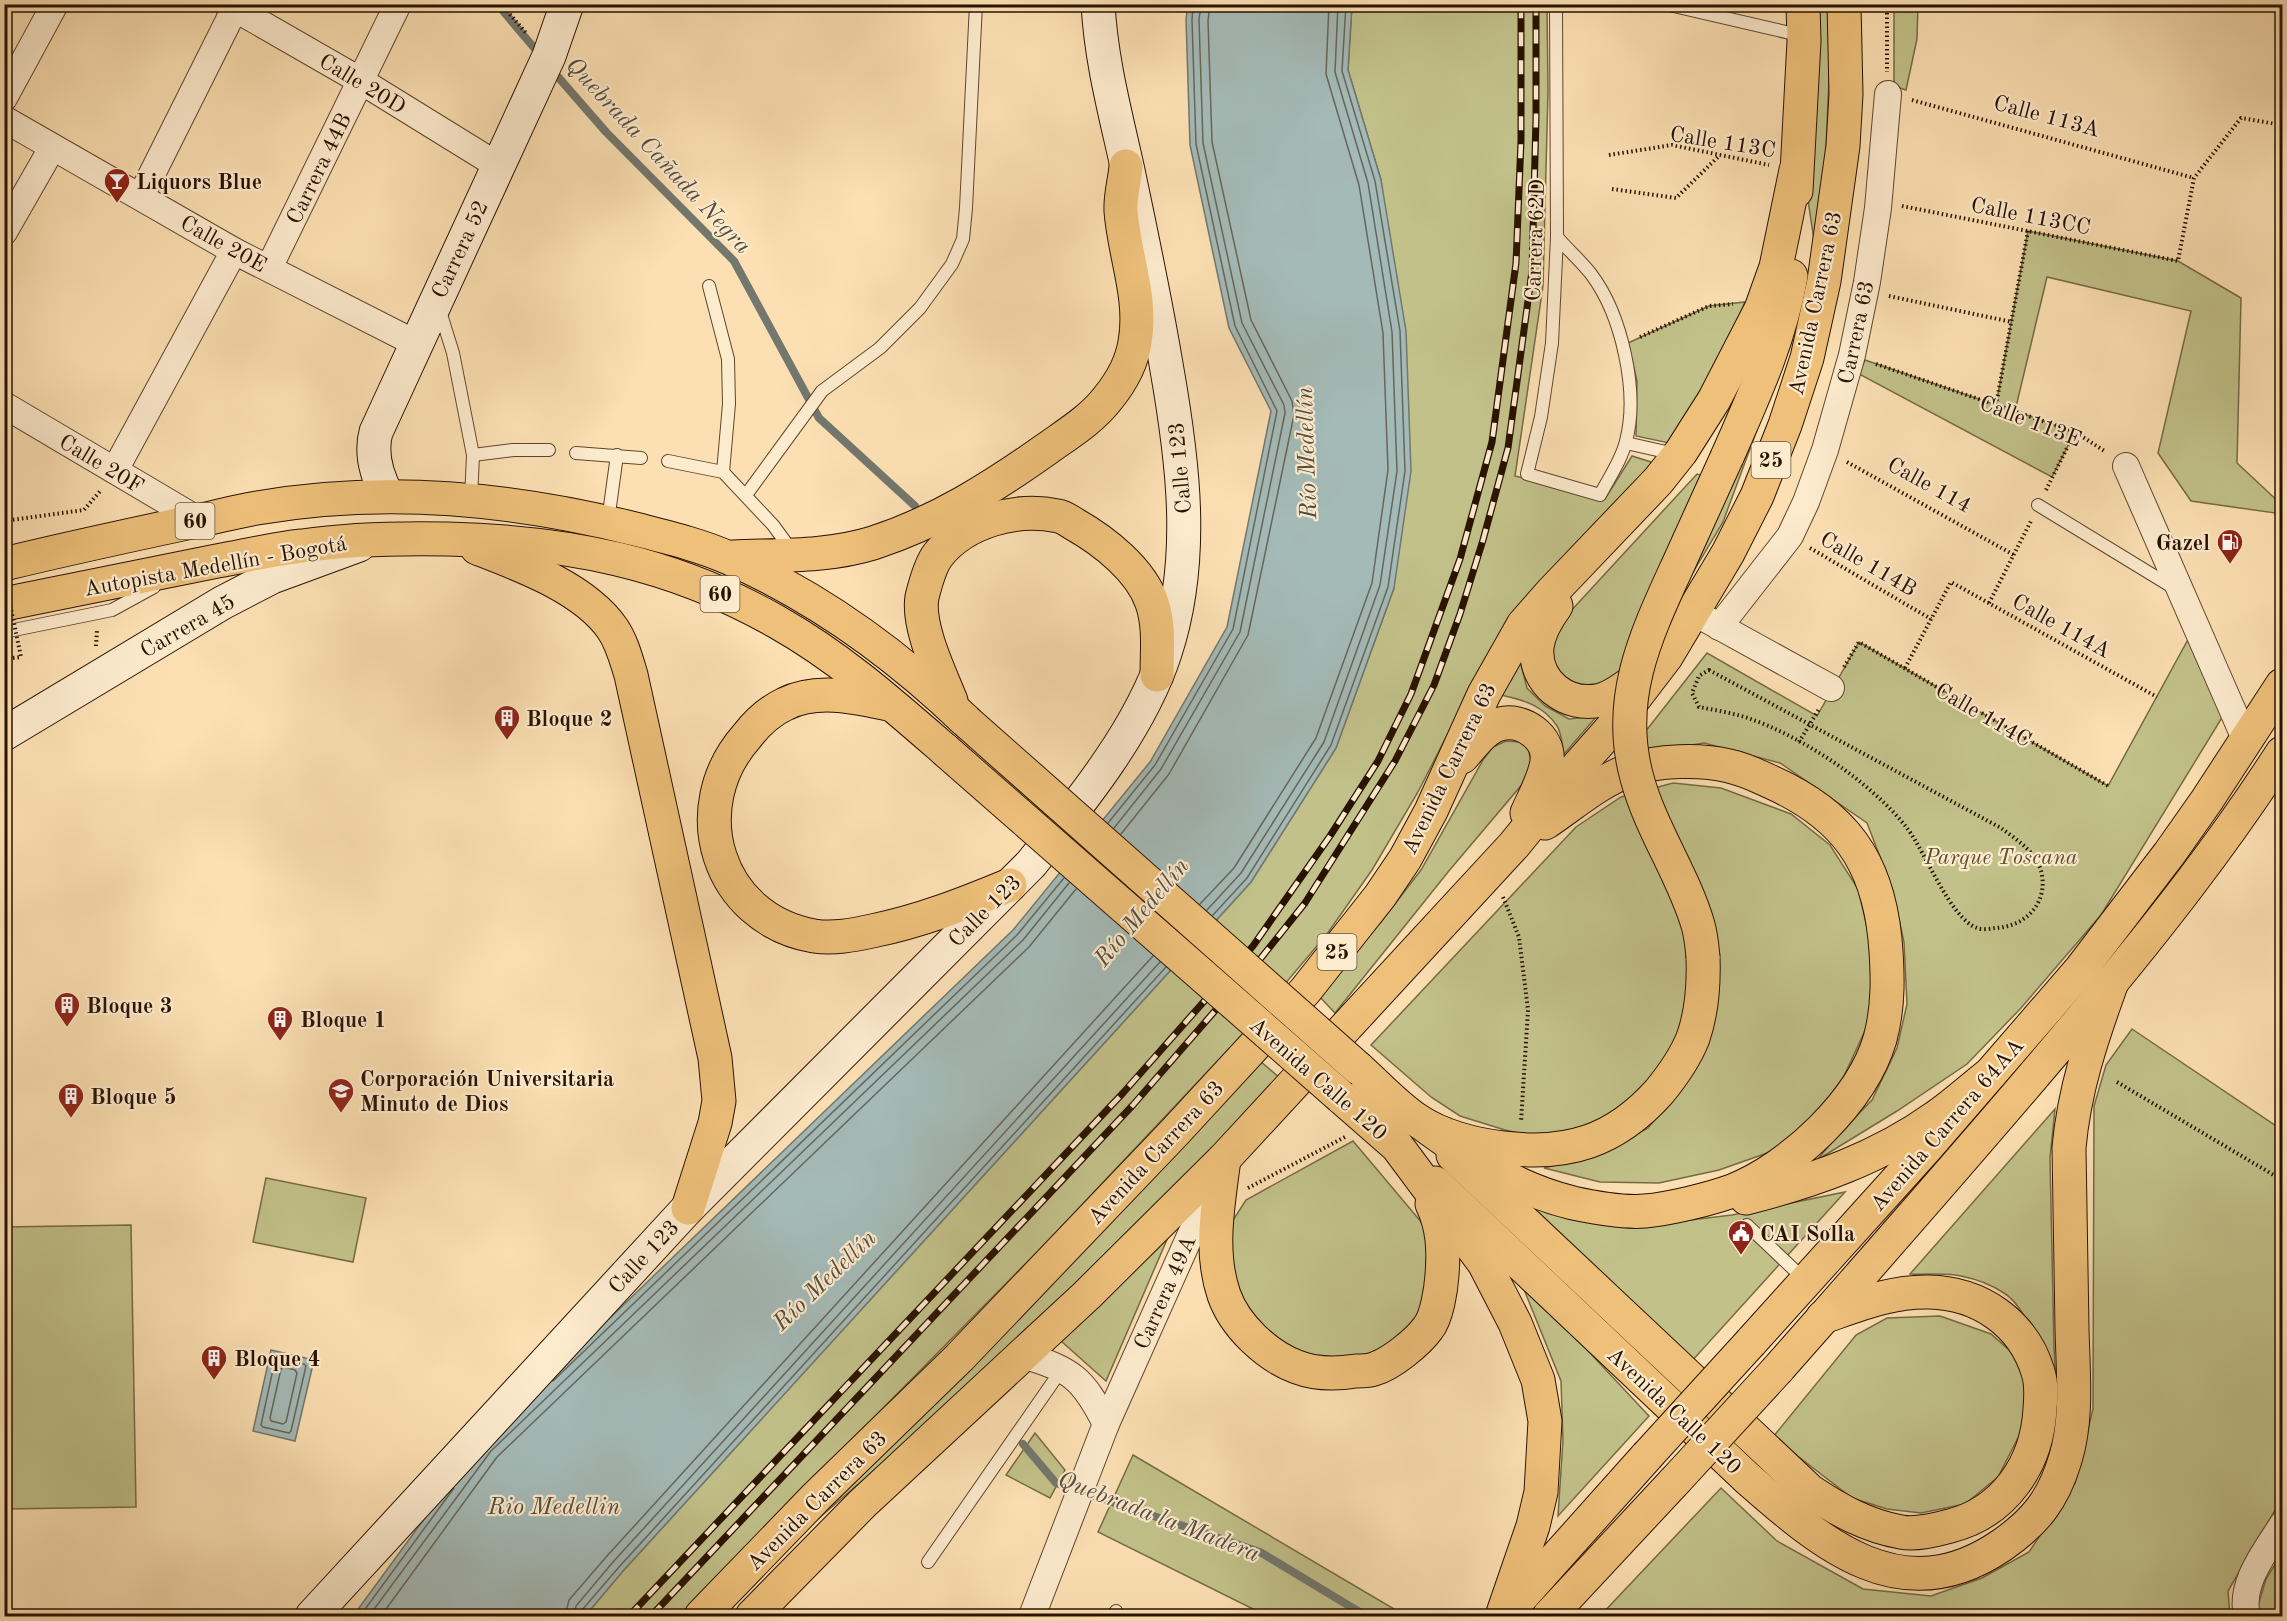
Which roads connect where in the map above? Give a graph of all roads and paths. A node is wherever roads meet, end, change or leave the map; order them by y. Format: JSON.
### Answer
{"nodes":[{"id":1,"x":55,"y":4,"type":"edge"},
{"id":2,"x":398,"y":4,"type":"edge"},
{"id":3,"x":501,"y":4,"type":"edge"},
{"id":4,"x":567,"y":4,"type":"edge"},
{"id":5,"x":976,"y":4,"type":"edge"},
{"id":6,"x":1098,"y":4,"type":"edge"},
{"id":7,"x":1556,"y":4,"type":"edge"},
{"id":8,"x":1665,"y":4,"type":"edge"},
{"id":9,"x":1844,"y":4,"type":"edge"},
{"id":10,"x":1887,"y":4,"type":"edge"},
{"id":11,"x":233,"y":6,"type":"edge"},
{"id":12,"x":1803,"y":20,"type":"edge"},
{"id":13,"x":545,"y":64,"type":"junction"},
{"id":14,"x":361,"y":81,"type":"junction"},
{"id":15,"x":1888,"y":93,"type":"junction"},
{"id":16,"x":4,"y":98,"type":"edge"},
{"id":17,"x":4,"y":119,"type":"edge"},
{"id":18,"x":2283,"y":125,"type":"edge"},
{"id":19,"x":52,"y":148,"type":"junction"},
{"id":20,"x":1609,"y":155,"type":"dead end"},
{"id":21,"x":1720,"y":155,"type":"junction"},
{"id":22,"x":497,"y":165,"type":"junction"},
{"id":23,"x":1126,"y":166,"type":"junction"},
{"id":24,"x":1796,"y":170,"type":"junction"},
{"id":25,"x":2194,"y":178,"type":"junction"},
{"id":26,"x":1612,"y":189,"type":"dead end"},
{"id":27,"x":141,"y":196,"type":"junction"},
{"id":28,"x":1878,"y":201,"type":"junction"},
{"id":29,"x":2028,"y":231,"type":"junction"},
{"id":30,"x":4,"y":232,"type":"edge"},
{"id":31,"x":1557,"y":237,"type":"junction"},
{"id":32,"x":234,"y":251,"type":"junction"},
{"id":33,"x":269,"y":268,"type":"junction"},
{"id":34,"x":710,"y":286,"type":"dead end"},
{"id":35,"x":1865,"y":291,"type":"junction"},
{"id":36,"x":436,"y":297,"type":"junction"},
{"id":37,"x":1764,"y":300,"type":"junction"},
{"id":38,"x":2012,"y":322,"type":"junction"},
{"id":39,"x":415,"y":343,"type":"junction"},
{"id":40,"x":1622,"y":345,"type":"junction"},
{"id":41,"x":1852,"y":356,"type":"junction"},
{"id":42,"x":4,"y":405,"type":"edge"},
{"id":43,"x":1996,"y":405,"type":"junction"},
{"id":44,"x":1626,"y":443,"type":"junction"},
{"id":45,"x":549,"y":450,"type":"dead end"},
{"id":46,"x":1825,"y":450,"type":"junction"},
{"id":47,"x":576,"y":453,"type":"dead end"},
{"id":48,"x":1679,"y":454,"type":"junction"},
{"id":49,"x":473,"y":455,"type":"junction"},
{"id":50,"x":617,"y":455,"type":"junction"},
{"id":51,"x":641,"y":458,"type":"dead end"},
{"id":52,"x":668,"y":461,"type":"dead end"},
{"id":53,"x":2126,"y":466,"type":"joint"},
{"id":54,"x":115,"y":470,"type":"junction"},
{"id":55,"x":723,"y":472,"type":"junction"},
{"id":56,"x":387,"y":495,"type":"junction"},
{"id":57,"x":746,"y":495,"type":"junction"},
{"id":58,"x":471,"y":500,"type":"junction"},
{"id":59,"x":2038,"y":505,"type":"dead end"},
{"id":60,"x":1623,"y":519,"type":"junction"},
{"id":61,"x":200,"y":520,"type":"junction"},
{"id":62,"x":4,"y":521,"type":"edge"},
{"id":63,"x":608,"y":523,"type":"junction"},
{"id":64,"x":1790,"y":536,"type":"junction"},
{"id":65,"x":379,"y":538,"type":"junction"},
{"id":66,"x":453,"y":540,"type":"junction"},
{"id":67,"x":795,"y":555,"type":"junction"},
{"id":68,"x":2014,"y":555,"type":"dead end"},
{"id":69,"x":727,"y":557,"type":"junction"},
{"id":70,"x":4,"y":564,"type":"edge"},
{"id":71,"x":203,"y":564,"type":"junction"},
{"id":72,"x":4,"y":575,"type":"edge"},
{"id":73,"x":2183,"y":593,"type":"junction"},
{"id":74,"x":4,"y":604,"type":"edge"},
{"id":75,"x":1931,"y":619,"type":"junction"},
{"id":76,"x":1706,"y":620,"type":"junction"},
{"id":77,"x":4,"y":632,"type":"edge"},
{"id":78,"x":1859,"y":642,"type":"dead end"},
{"id":79,"x":1666,"y":657,"type":"junction"},
{"id":80,"x":4,"y":659,"type":"edge"},
{"id":81,"x":1905,"y":668,"type":"junction"},
{"id":82,"x":1157,"y":675,"type":"junction"},
{"id":83,"x":2283,"y":685,"type":"edge"},
{"id":84,"x":1831,"y":688,"type":"dead end"},
{"id":85,"x":2157,"y":697,"type":"dead end"},
{"id":86,"x":893,"y":705,"type":"junction"},
{"id":87,"x":1699,"y":707,"type":"joint"},
{"id":88,"x":960,"y":715,"type":"junction"},
{"id":89,"x":4,"y":734,"type":"edge"},
{"id":90,"x":2246,"y":741,"type":"junction"},
{"id":91,"x":945,"y":750,"type":"joint"},
{"id":92,"x":2283,"y":753,"type":"edge"},
{"id":93,"x":1451,"y":770,"type":"junction"},
{"id":94,"x":2108,"y":786,"type":"dead end"},
{"id":95,"x":1514,"y":845,"type":"junction"},
{"id":96,"x":1010,"y":885,"type":"junction"},
{"id":97,"x":1502,"y":894,"type":"dead end"},
{"id":98,"x":1703,"y":957,"type":"joint"},
{"id":99,"x":2112,"y":982,"type":"junction"},
{"id":100,"x":1990,"y":1074,"type":"junction"},
{"id":101,"x":2117,"y":1082,"type":"dead end"},
{"id":102,"x":1417,"y":1120,"type":"junction"},
{"id":103,"x":1521,"y":1126,"type":"dead end"},
{"id":104,"x":1346,"y":1137,"type":"dead end"},
{"id":105,"x":1397,"y":1146,"type":"junction"},
{"id":106,"x":1224,"y":1160,"type":"junction"},
{"id":107,"x":2283,"y":1180,"type":"edge"},
{"id":108,"x":1246,"y":1189,"type":"dead end"},
{"id":109,"x":688,"y":1208,"type":"junction"},
{"id":110,"x":1645,"y":1211,"type":"junction"},
{"id":111,"x":1748,"y":1225,"type":"dead end"},
{"id":112,"x":1806,"y":1281,"type":"junction"},
{"id":113,"x":1823,"y":1317,"type":"junction"},
{"id":114,"x":1023,"y":1355,"type":"junction"},
{"id":115,"x":1062,"y":1369,"type":"junction"},
{"id":116,"x":1106,"y":1425,"type":"junction"},
{"id":117,"x":2283,"y":1525,"type":"edge"},
{"id":118,"x":928,"y":1562,"type":"dead end"},
{"id":119,"x":2247,"y":1604,"type":"edge"},
{"id":120,"x":312,"y":1617,"type":"edge"},
{"id":121,"x":700,"y":1617,"type":"edge"},
{"id":122,"x":752,"y":1617,"type":"edge"},
{"id":123,"x":1032,"y":1617,"type":"edge"},
{"id":124,"x":1503,"y":1617,"type":"edge"},
{"id":125,"x":1549,"y":1617,"type":"edge"}],
"edges":[{"from":1,"to":16,"type":"street"},
{"from":2,"to":14,"type":"street","name":"Carrera 44B"},
{"from":3,"to":13,"type":"path"},
{"from":4,"to":13,"type":"main road","name":"Carrera 52"},
{"from":5,"to":57,"type":"lane"},
{"from":6,"to":23,"type":"main road","name":"Calle 123"},
{"from":7,"to":31,"type":"lane","name":"Carrera 62D"},
{"from":8,"to":12,"type":"lane"},
{"from":9,"to":76,"type":"main road","name":"Avenida Carrera 63","number":"25"},
{"from":10,"to":15,"type":"path"},
{"from":11,"to":14,"type":"street","name":"Calle 20D"},
{"from":11,"to":27,"type":"street"},
{"from":12,"to":24,"type":"main road","name":"Avenida Carrera 63","number":"25"},
{"from":13,"to":22,"type":"main road","name":"Carrera 52"},
{"from":14,"to":22,"type":"street","name":"Calle 20D"},
{"from":14,"to":33,"type":"street","name":"Carrera 44B"},
{"from":15,"to":25,"type":"path","name":"Calle 113A"},
{"from":15,"to":28,"type":"street","name":"Carrera 63"},
{"from":17,"to":19,"type":"street","name":"Calle 20E"},
{"from":18,"to":25,"type":"path"},
{"from":19,"to":27,"type":"street","name":"Calle 20E"},
{"from":19,"to":30,"type":"street"},
{"from":20,"to":21,"type":"path","name":"Calle 113C"},
{"from":21,"to":24,"type":"path","name":"Calle 113C"},
{"from":21,"to":26,"type":"path"},
{"from":22,"to":36,"type":"main road","name":"Carrera 52"},
{"from":23,"to":67,"type":"main road"},
{"from":23,"to":82,"type":"main road","name":"Calle 123"},
{"from":24,"to":37,"type":"main road","name":"Avenida Carrera 63","number":"25"},
{"from":24,"to":98,"type":"main road","name":"Avenida Carrera 63","bridge":true},
{"from":25,"to":29,"type":"path","name":"Calle 113CC"},
{"from":27,"to":32,"type":"street","name":"Calle 20E"},
{"from":28,"to":29,"type":"path","name":"Calle 113CC"},
{"from":28,"to":35,"type":"street","name":"Carrera 63"},
{"from":29,"to":38,"type":"path"},
{"from":31,"to":40,"type":"lane"},
{"from":31,"to":44,"type":"lane","name":"Carrera 62D"},
{"from":32,"to":33,"type":"street","name":"Calle 20E"},
{"from":32,"to":54,"type":"street"},
{"from":33,"to":39,"type":"street","name":"Calle 20E"},
{"from":34,"to":55,"type":"lane"},
{"from":35,"to":38,"type":"path"},
{"from":35,"to":41,"type":"street","name":"Carrera 63"},
{"from":36,"to":39,"type":"main road","name":"Carrera 52"},
{"from":36,"to":49,"type":"lane"},
{"from":37,"to":40,"type":"path"},
{"from":37,"to":48,"type":"main road","name":"Avenida Carrera 63","number":"25"},
{"from":38,"to":43,"type":"path"},
{"from":39,"to":56,"type":"main road","name":"Carrera 52"},
{"from":40,"to":44,"type":"lane"},
{"from":41,"to":43,"type":"path","name":"Calle 113E"},
{"from":41,"to":46,"type":"street","name":"Carrera 63"},
{"from":42,"to":54,"type":"street","name":"Calle 20F"},
{"from":43,"to":53,"type":"path","name":"Calle 113E"},
{"from":44,"to":48,"type":"lane"},
{"from":45,"to":49,"type":"lane"},
{"from":46,"to":64,"type":"street","name":"Carrera 63"},
{"from":46,"to":68,"type":"path","name":"Calle 114"},
{"from":47,"to":50,"type":"lane"},
{"from":48,"to":60,"type":"main road","name":"Avenida Carrera 63","number":"25"},
{"from":49,"to":58,"type":"lane"},
{"from":50,"to":51,"type":"lane"},
{"from":50,"to":63,"type":"lane"},
{"from":52,"to":55,"type":"lane"},
{"from":53,"to":73,"type":"street"},
{"from":54,"to":61,"type":"street","name":"Calle 20F"},
{"from":54,"to":62,"type":"path"},
{"from":55,"to":57,"type":"lane"},
{"from":56,"to":58,"type":"main road","name":"Autopista Medellín - Bogotá","number":"60"},
{"from":56,"to":61,"type":"main road","name":"Autopista Medellín - Bogotá","number":"60"},
{"from":57,"to":67,"type":"lane"},
{"from":58,"to":63,"type":"main road","name":"Autopista Medellín - Bogotá","number":"60"},
{"from":59,"to":73,"type":"lane"},
{"from":60,"to":79,"type":"main road"},
{"from":60,"to":93,"type":"main road","name":"Avenida Carrera 63","number":"25"},
{"from":61,"to":70,"type":"main road","name":"Autopista Medellín - Bogotá","number":"60"},
{"from":63,"to":69,"type":"main road","name":"Autopista Medellín - Bogotá","number":"60"},
{"from":64,"to":75,"type":"path","name":"Calle 114B"},
{"from":64,"to":76,"type":"street","name":"Carrera 63"},
{"from":65,"to":66,"type":"main road","name":"Autopista Medellín - Bogotá","number":"60"},
{"from":65,"to":71,"type":"main road","name":"Autopista Medellín - Bogotá","number":"60"},
{"from":65,"to":89,"type":"main road","name":"Carrera 45"},
{"from":66,"to":86,"type":"main road","name":"Autopista Medellín - Bogotá","number":"60"},
{"from":66,"to":109,"type":"main road"},
{"from":67,"to":69,"type":"main road"},
{"from":69,"to":88,"type":"main road","name":"Autopista Medellín - Bogotá","number":"60"},
{"from":71,"to":74,"type":"main road","name":"Autopista Medellín - Bogotá","number":"60"},
{"from":71,"to":77,"type":"lane"},
{"from":72,"to":80,"type":"path","bridge":true},
{"from":73,"to":90,"type":"street"},
{"from":75,"to":81,"type":"path"},
{"from":75,"to":85,"type":"path","name":"Calle 114A"},
{"from":76,"to":79,"type":"main road","name":"Avenida Carrera 63","number":"25"},
{"from":76,"to":84,"type":"street"},
{"from":78,"to":81,"type":"path","name":"Calle 114C"},
{"from":79,"to":95,"type":"main road","name":"Avenida Carrera 63","number":"25"},
{"from":81,"to":94,"type":"path","name":"Calle 114C"},
{"from":82,"to":88,"type":"main road"},
{"from":82,"to":96,"type":"main road","name":"Calle 123"},
{"from":83,"to":90,"type":"main road","name":"Avenida Carrera 64AA"},
{"from":86,"to":91,"type":"main road","name":"Autopista Medellín - Bogotá","number":"60"},
{"from":86,"to":96,"type":"main road"},
{"from":87,"to":87,"type":"path"},
{"from":88,"to":102,"type":"main road","name":"Avenida Calle 120","number":"60","bridge":true},
{"from":90,"to":100,"type":"main road","name":"Avenida Carrera 64AA"},
{"from":91,"to":105,"type":"main road","name":"Avenida Calle 120","number":"60","bridge":true},
{"from":92,"to":99,"type":"main road","name":"Avenida Carrera 64AA"},
{"from":93,"to":95,"type":"main road"},
{"from":93,"to":121,"type":"main road","name":"Avenida Carrera 63","number":"25"},
{"from":95,"to":106,"type":"main road","name":"Avenida Carrera 63","number":"25"},
{"from":95,"to":110,"type":"main road"},
{"from":96,"to":109,"type":"main road","name":"Calle 123"},
{"from":97,"to":103,"type":"path"},
{"from":98,"to":102,"type":"main road","name":"Avenida Calle 120"},
{"from":99,"to":105,"type":"main road","name":"Avenida Calle 120"},
{"from":99,"to":113,"type":"main road","name":"Avenida Carrera 64AA"},
{"from":100,"to":110,"type":"main road"},
{"from":100,"to":112,"type":"main road","name":"Avenida Carrera 64AA"},
{"from":101,"to":107,"type":"path"},
{"from":102,"to":110,"type":"main road"},
{"from":102,"to":113,"type":"main road","name":"Avenida Calle 120"},
{"from":104,"to":108,"type":"path"},
{"from":105,"to":106,"type":"main road"},
{"from":105,"to":124,"type":"main road"},
{"from":106,"to":114,"type":"main road","name":"Avenida Carrera 63","number":"25"},
{"from":106,"to":116,"type":"street","name":"Carrera 49A"},
{"from":109,"to":120,"type":"main road","name":"Calle 123"},
{"from":111,"to":112,"type":"lane"},
{"from":112,"to":124,"type":"main road","name":"Avenida Carrera 64AA","bridge":true},
{"from":113,"to":125,"type":"main road","name":"Avenida Carrera 64AA","bridge":true},
{"from":114,"to":115,"type":"street"},
{"from":114,"to":122,"type":"main road","name":"Avenida Carrera 63","number":"25"},
{"from":115,"to":116,"type":"street"},
{"from":115,"to":118,"type":"lane"},
{"from":116,"to":123,"type":"street","name":"Carrera 49A"},
{"from":117,"to":119,"type":"street"}]}
